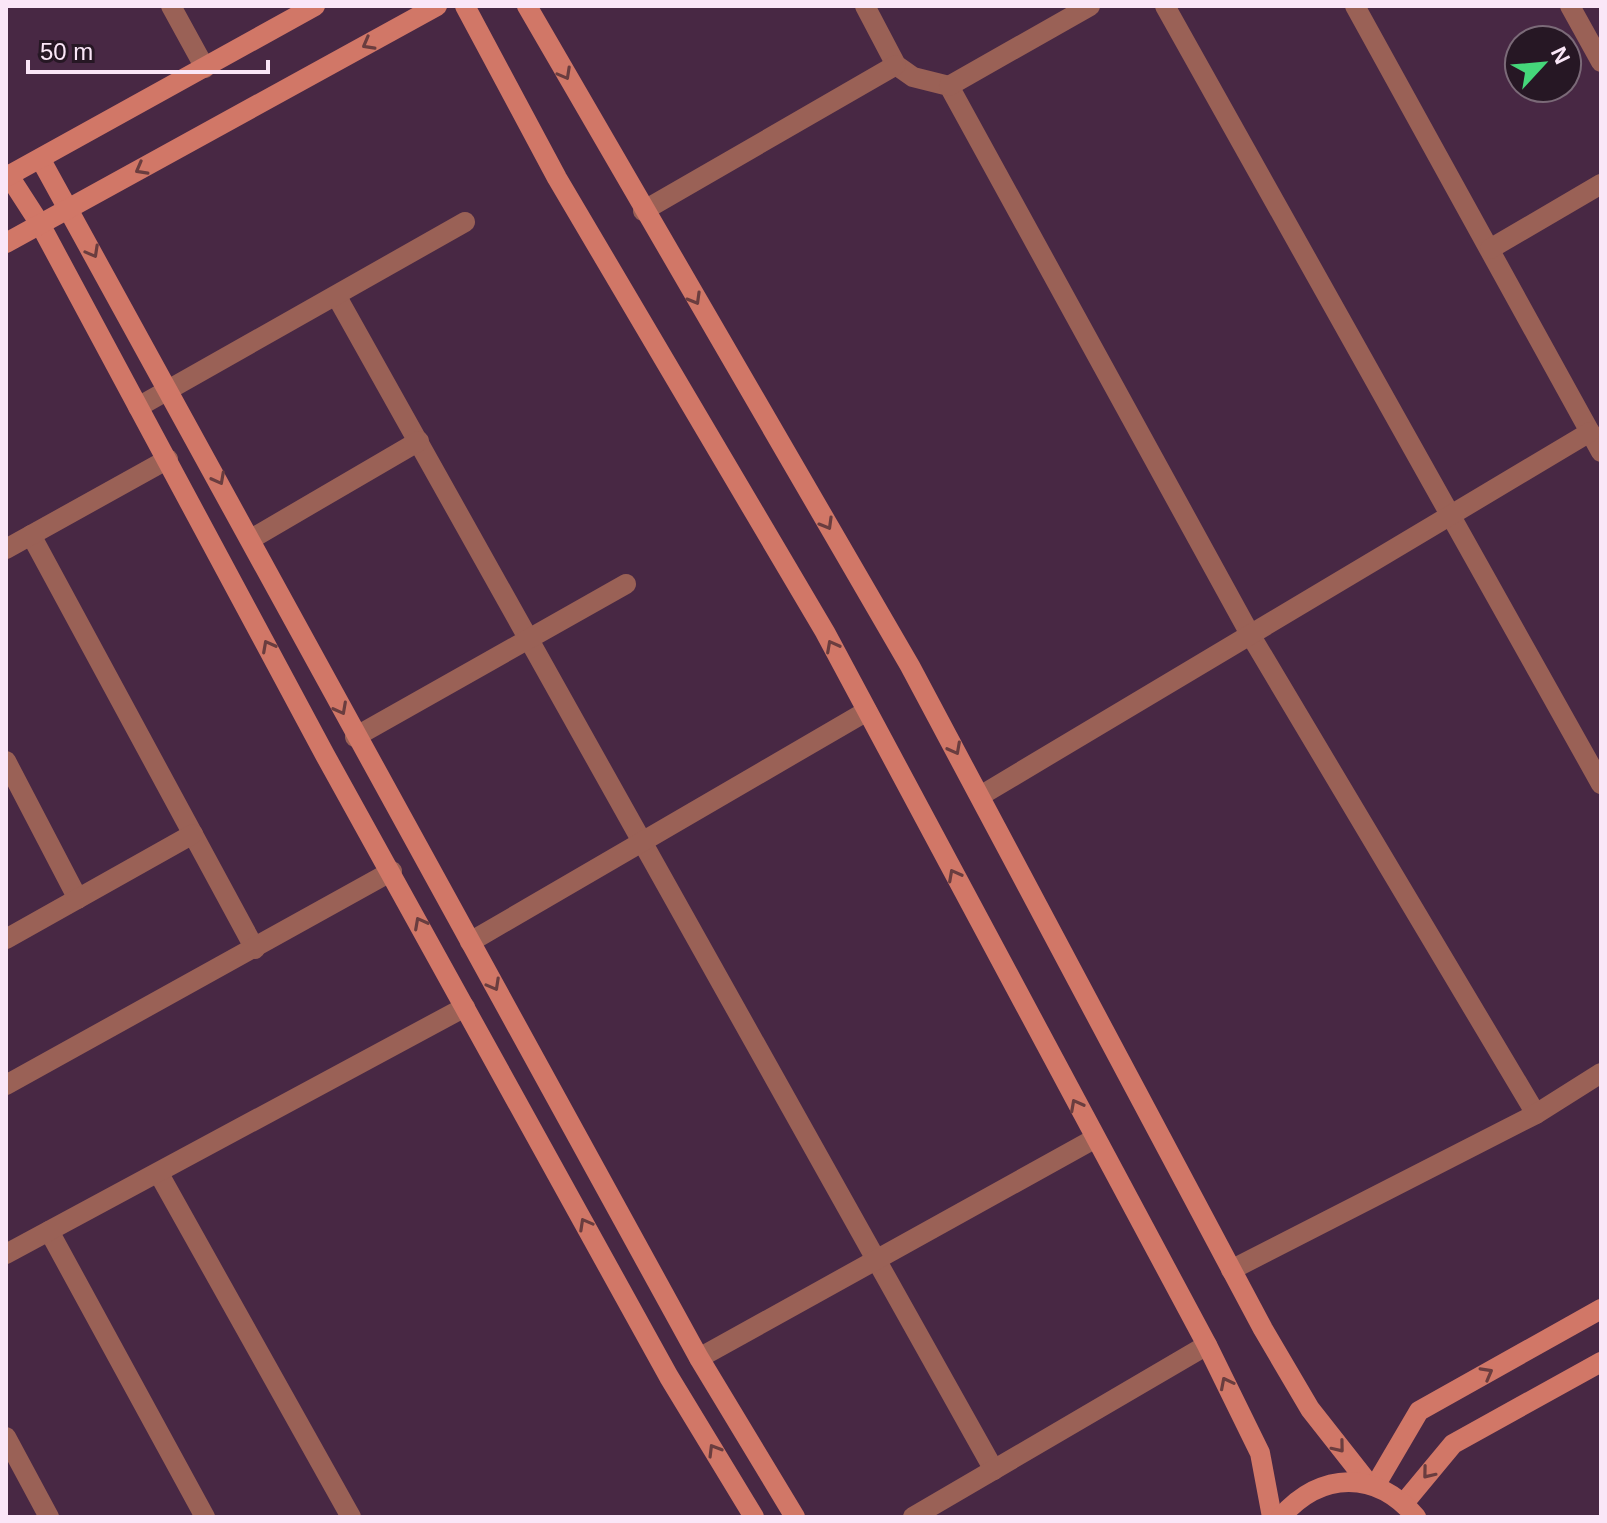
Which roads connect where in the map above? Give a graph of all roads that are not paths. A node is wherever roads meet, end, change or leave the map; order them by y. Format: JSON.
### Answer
{"nodes":[{"id":1,"x":171,"y":6,"type":"edge"},
{"id":2,"x":315,"y":6,"type":"edge"},
{"id":3,"x":437,"y":6,"type":"edge"},
{"id":4,"x":465,"y":6,"type":"edge"},
{"id":5,"x":527,"y":6,"type":"edge"},
{"id":6,"x":865,"y":6,"type":"edge"},
{"id":7,"x":1090,"y":6,"type":"edge"},
{"id":8,"x":1165,"y":6,"type":"edge"},
{"id":9,"x":1355,"y":6,"type":"edge"},
{"id":10,"x":1570,"y":6,"type":"edge"},
{"id":11,"x":1601,"y":62,"type":"edge"},
{"id":12,"x":896,"y":65,"type":"junction"},
{"id":13,"x":205,"y":68,"type":"junction"},
{"id":14,"x":949,"y":86,"type":"junction"},
{"id":15,"x":41,"y":160,"type":"junction"},
{"id":16,"x":7,"y":177,"type":"edge"},
{"id":17,"x":1601,"y":184,"type":"edge"},
{"id":18,"x":69,"y":208,"type":"junction"},
{"id":19,"x":643,"y":211,"type":"junction"},
{"id":20,"x":465,"y":222,"type":"dead end"},
{"id":21,"x":40,"y":224,"type":"junction"},
{"id":22,"x":6,"y":243,"type":"edge"},
{"id":23,"x":1490,"y":249,"type":"junction"},
{"id":24,"x":337,"y":297,"type":"junction"},
{"id":25,"x":168,"y":388,"type":"junction"},
{"id":26,"x":138,"y":407,"type":"junction"},
{"id":27,"x":1590,"y":432,"type":"junction"},
{"id":28,"x":419,"y":441,"type":"junction"},
{"id":29,"x":1601,"y":452,"type":"edge"},
{"id":30,"x":168,"y":459,"type":"junction"},
{"id":31,"x":1451,"y":516,"type":"junction"},
{"id":32,"x":31,"y":535,"type":"junction"},
{"id":33,"x":251,"y":539,"type":"junction"},
{"id":34,"x":6,"y":549,"type":"edge"},
{"id":35,"x":626,"y":584,"type":"dead end"},
{"id":36,"x":1251,"y":636,"type":"junction"},
{"id":37,"x":528,"y":637,"type":"junction"},
{"id":38,"x":867,"y":711,"type":"junction"},
{"id":39,"x":355,"y":737,"type":"junction"},
{"id":40,"x":6,"y":761,"type":"edge"},
{"id":41,"x":1601,"y":784,"type":"edge"},
{"id":42,"x":980,"y":796,"type":"junction"},
{"id":43,"x":193,"y":834,"type":"junction"},
{"id":44,"x":640,"y":841,"type":"junction"},
{"id":45,"x":392,"y":871,"type":"junction"},
{"id":46,"x":78,"y":899,"type":"junction"},
{"id":47,"x":6,"y":939,"type":"edge"},
{"id":48,"x":470,"y":942,"type":"junction"},
{"id":49,"x":255,"y":949,"type":"junction"},
{"id":50,"x":465,"y":1007,"type":"junction"},
{"id":51,"x":1601,"y":1073,"type":"edge"},
{"id":52,"x":6,"y":1085,"type":"edge"},
{"id":53,"x":1536,"y":1114,"type":"junction"},
{"id":54,"x":1094,"y":1139,"type":"junction"},
{"id":55,"x":159,"y":1174,"type":"junction"},
{"id":56,"x":49,"y":1231,"type":"junction"},
{"id":57,"x":6,"y":1254,"type":"edge"},
{"id":58,"x":877,"y":1261,"type":"junction"},
{"id":59,"x":1231,"y":1270,"type":"junction"},
{"id":60,"x":1601,"y":1309,"type":"edge"},
{"id":61,"x":1207,"y":1345,"type":"junction"},
{"id":62,"x":699,"y":1358,"type":"junction"},
{"id":63,"x":1601,"y":1362,"type":"edge"},
{"id":64,"x":8,"y":1444,"type":"edge"},
{"id":65,"x":994,"y":1470,"type":"junction"},
{"id":66,"x":1372,"y":1485,"type":"junction"},
{"id":67,"x":1410,"y":1510,"type":"edge"},
{"id":68,"x":49,"y":1517,"type":"edge"},
{"id":69,"x":205,"y":1517,"type":"edge"},
{"id":70,"x":351,"y":1517,"type":"edge"},
{"id":71,"x":754,"y":1517,"type":"edge"},
{"id":72,"x":795,"y":1517,"type":"edge"},
{"id":73,"x":913,"y":1517,"type":"edge"},
{"id":74,"x":1272,"y":1517,"type":"edge"},
{"id":75,"x":1281,"y":1517,"type":"edge"}],
"edges":[{"from":1,"to":13,"type":"street"},
{"from":2,"to":13,"type":"street"},
{"from":3,"to":18,"type":"street","one_way":true},
{"from":38,"to":4,"type":"street","one_way":true},
{"from":5,"to":19,"type":"street","one_way":true},
{"from":6,"to":12,"type":"street"},
{"from":7,"to":14,"type":"street"},
{"from":8,"to":31,"type":"street"},
{"from":9,"to":23,"type":"street"},
{"from":10,"to":11,"type":"street"},
{"from":12,"to":14,"type":"street"},
{"from":12,"to":19,"type":"street"},
{"from":13,"to":15,"type":"street"},
{"from":14,"to":36,"type":"street"},
{"from":15,"to":16,"type":"street"},
{"from":15,"to":18,"type":"street"},
{"from":16,"to":21,"type":"street"},
{"from":17,"to":23,"type":"street"},
{"from":18,"to":21,"type":"street"},
{"from":18,"to":25,"type":"street","one_way":true},
{"from":19,"to":42,"type":"street","one_way":true},
{"from":20,"to":24,"type":"street"},
{"from":21,"to":22,"type":"street"},
{"from":21,"to":26,"type":"street"},
{"from":23,"to":27,"type":"street"},
{"from":24,"to":25,"type":"street"},
{"from":24,"to":28,"type":"street"},
{"from":25,"to":26,"type":"street"},
{"from":25,"to":33,"type":"street","one_way":true},
{"from":26,"to":30,"type":"street"},
{"from":27,"to":29,"type":"street"},
{"from":27,"to":31,"type":"street"},
{"from":28,"to":33,"type":"street"},
{"from":28,"to":37,"type":"street"},
{"from":30,"to":32,"type":"street"},
{"from":45,"to":30,"type":"street","one_way":true},
{"from":31,"to":36,"type":"street"},
{"from":31,"to":41,"type":"street"},
{"from":32,"to":34,"type":"street"},
{"from":32,"to":43,"type":"street"},
{"from":33,"to":39,"type":"street","one_way":true},
{"from":35,"to":37,"type":"street"},
{"from":36,"to":42,"type":"street"},
{"from":36,"to":53,"type":"street"},
{"from":37,"to":39,"type":"street"},
{"from":37,"to":44,"type":"street"},
{"from":38,"to":44,"type":"street"},
{"from":54,"to":38,"type":"street","one_way":true},
{"from":39,"to":48,"type":"street"},
{"from":40,"to":46,"type":"street"},
{"from":42,"to":59,"type":"street"},
{"from":43,"to":46,"type":"street"},
{"from":43,"to":49,"type":"street"},
{"from":44,"to":48,"type":"street"},
{"from":44,"to":58,"type":"street"},
{"from":45,"to":49,"type":"street"},
{"from":50,"to":45,"type":"street","one_way":true},
{"from":46,"to":47,"type":"street"},
{"from":48,"to":62,"type":"street","one_way":true},
{"from":49,"to":52,"type":"street"},
{"from":50,"to":55,"type":"street"},
{"from":71,"to":50,"type":"street","one_way":true},
{"from":51,"to":53,"type":"street"},
{"from":53,"to":59,"type":"street"},
{"from":54,"to":58,"type":"street"},
{"from":54,"to":61,"type":"street"},
{"from":55,"to":56,"type":"street"},
{"from":55,"to":70,"type":"street"},
{"from":56,"to":57,"type":"street"},
{"from":56,"to":69,"type":"street"},
{"from":58,"to":62,"type":"street"},
{"from":58,"to":65,"type":"street"},
{"from":59,"to":66,"type":"street","one_way":true},
{"from":66,"to":60,"type":"street","one_way":true},
{"from":61,"to":65,"type":"street"},
{"from":74,"to":61,"type":"street","one_way":true},
{"from":62,"to":72,"type":"street"},
{"from":63,"to":67,"type":"street","one_way":true},
{"from":64,"to":68,"type":"street"},
{"from":65,"to":73,"type":"street"},
{"from":66,"to":67,"type":"street"},
{"from":66,"to":75,"type":"street"}]}
